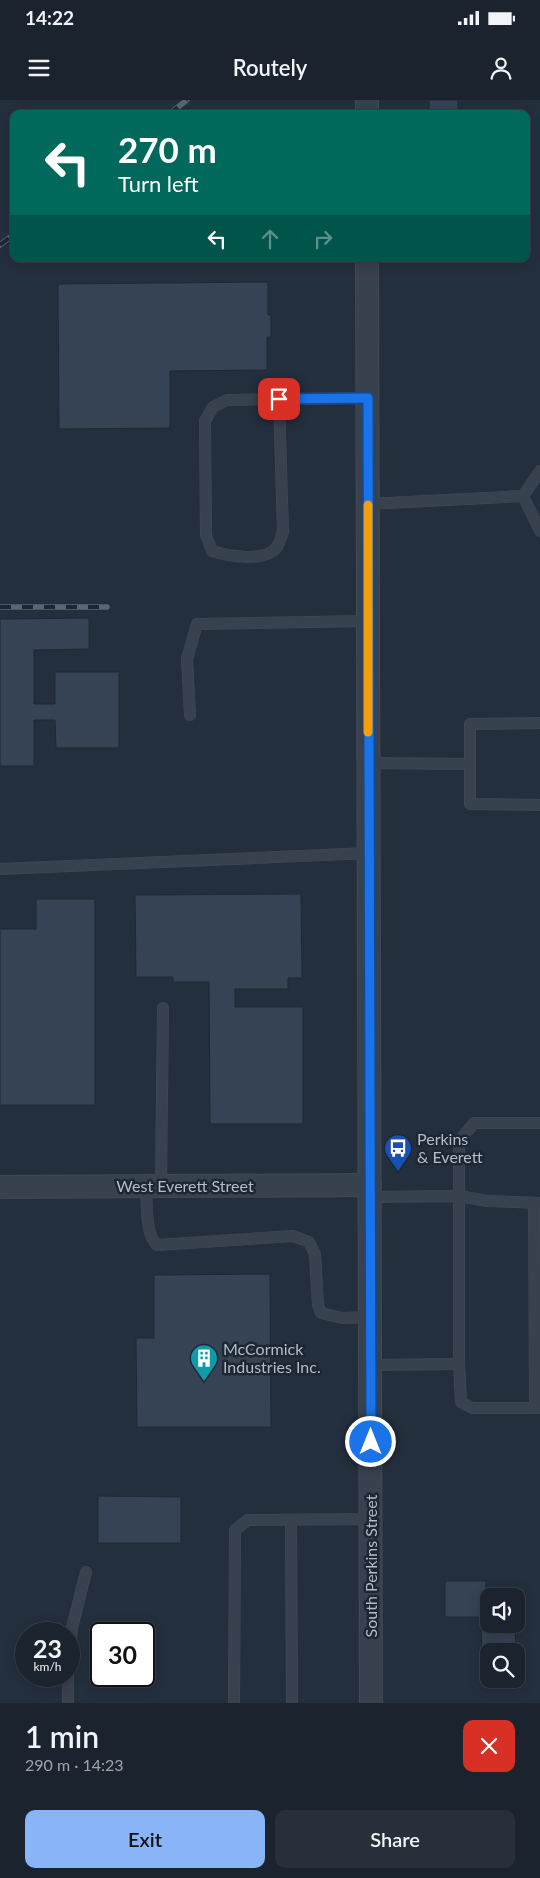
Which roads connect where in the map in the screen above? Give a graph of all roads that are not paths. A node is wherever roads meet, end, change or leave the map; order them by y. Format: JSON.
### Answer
{"nodes":[{"id":1,"x":367,"y":262,"type":"edge"},
{"id":2,"x":368,"y":398,"type":"junction"},
{"id":3,"x":279,"y":399,"type":"junction"},
{"id":4,"x":540,"y":471,"type":"edge"},
{"id":5,"x":523,"y":496,"type":"junction"},
{"id":6,"x":368,"y":504,"type":"junction"},
{"id":7,"x":540,"y":531,"type":"edge"},
{"id":8,"x":369,"y":621,"type":"junction"},
{"id":9,"x":190,"y":715,"type":"dead end"},
{"id":10,"x":540,"y":723,"type":"edge"},
{"id":11,"x":368,"y":762,"type":"junction"},
{"id":12,"x":469,"y":764,"type":"junction"},
{"id":13,"x":540,"y":805,"type":"edge"},
{"id":14,"x":369,"y":853,"type":"junction"},
{"id":15,"x":0,"y":869,"type":"edge"},
{"id":16,"x":163,"y":1008,"type":"dead end"},
{"id":17,"x":540,"y":1123,"type":"edge"},
{"id":18,"x":154,"y":1186,"type":"junction"},
{"id":19,"x":0,"y":1187,"type":"edge"},
{"id":20,"x":370,"y":1191,"type":"junction"},
{"id":21,"x":459,"y":1196,"type":"junction"},
{"id":22,"x":537,"y":1203,"type":"edge"},
{"id":23,"x":371,"y":1317,"type":"junction"},
{"id":24,"x":371,"y":1364,"type":"junction"},
{"id":25,"x":459,"y":1364,"type":"junction"},
{"id":26,"x":538,"y":1408,"type":"edge"},
{"id":27,"x":371,"y":1519,"type":"junction"},
{"id":28,"x":291,"y":1520,"type":"junction"},
{"id":29,"x":86,"y":1572,"type":"dead end"},
{"id":30,"x":74,"y":1622,"type":"edge"},
{"id":31,"x":68,"y":1687,"type":"edge"},
{"id":32,"x":68,"y":1703,"type":"edge"},
{"id":33,"x":234,"y":1703,"type":"edge"},
{"id":34,"x":292,"y":1703,"type":"edge"},
{"id":35,"x":371,"y":1703,"type":"edge"}],
"edges":[{"from":1,"to":2,"type":"street","name":"South Perkins Street"},
{"from":2,"to":3,"type":"lane"},
{"from":2,"to":6,"type":"street","name":"South Perkins Street"},
{"from":3,"to":3,"type":"lane"},
{"from":4,"to":5,"type":"lane"},
{"from":5,"to":6,"type":"lane"},
{"from":5,"to":7,"type":"lane"},
{"from":6,"to":8,"type":"street","name":"South Perkins Street"},
{"from":8,"to":9,"type":"lane"},
{"from":8,"to":11,"type":"street","name":"South Perkins Street"},
{"from":10,"to":12,"type":"lane"},
{"from":11,"to":12,"type":"lane"},
{"from":11,"to":14,"type":"street","name":"South Perkins Street"},
{"from":12,"to":13,"type":"lane"},
{"from":14,"to":15,"type":"lane"},
{"from":14,"to":20,"type":"street","name":"South Perkins Street"},
{"from":16,"to":18,"type":"lane"},
{"from":17,"to":21,"type":"lane"},
{"from":18,"to":19,"type":"street","name":"West Everett Street"},
{"from":18,"to":20,"type":"street","name":"West Everett Street"},
{"from":18,"to":23,"type":"lane"},
{"from":20,"to":21,"type":"lane"},
{"from":20,"to":23,"type":"street","name":"South Perkins Street"},
{"from":21,"to":22,"type":"lane"},
{"from":21,"to":25,"type":"lane"},
{"from":22,"to":26,"type":"lane"},
{"from":23,"to":24,"type":"street","name":"South Perkins Street"},
{"from":24,"to":25,"type":"lane"},
{"from":24,"to":27,"type":"street","name":"South Perkins Street"},
{"from":25,"to":26,"type":"lane"},
{"from":27,"to":28,"type":"lane"},
{"from":27,"to":35,"type":"street","name":"South Perkins Street"},
{"from":28,"to":33,"type":"lane"},
{"from":28,"to":34,"type":"lane"},
{"from":29,"to":30,"type":"lane"},
{"from":31,"to":32,"type":"lane"}]}
